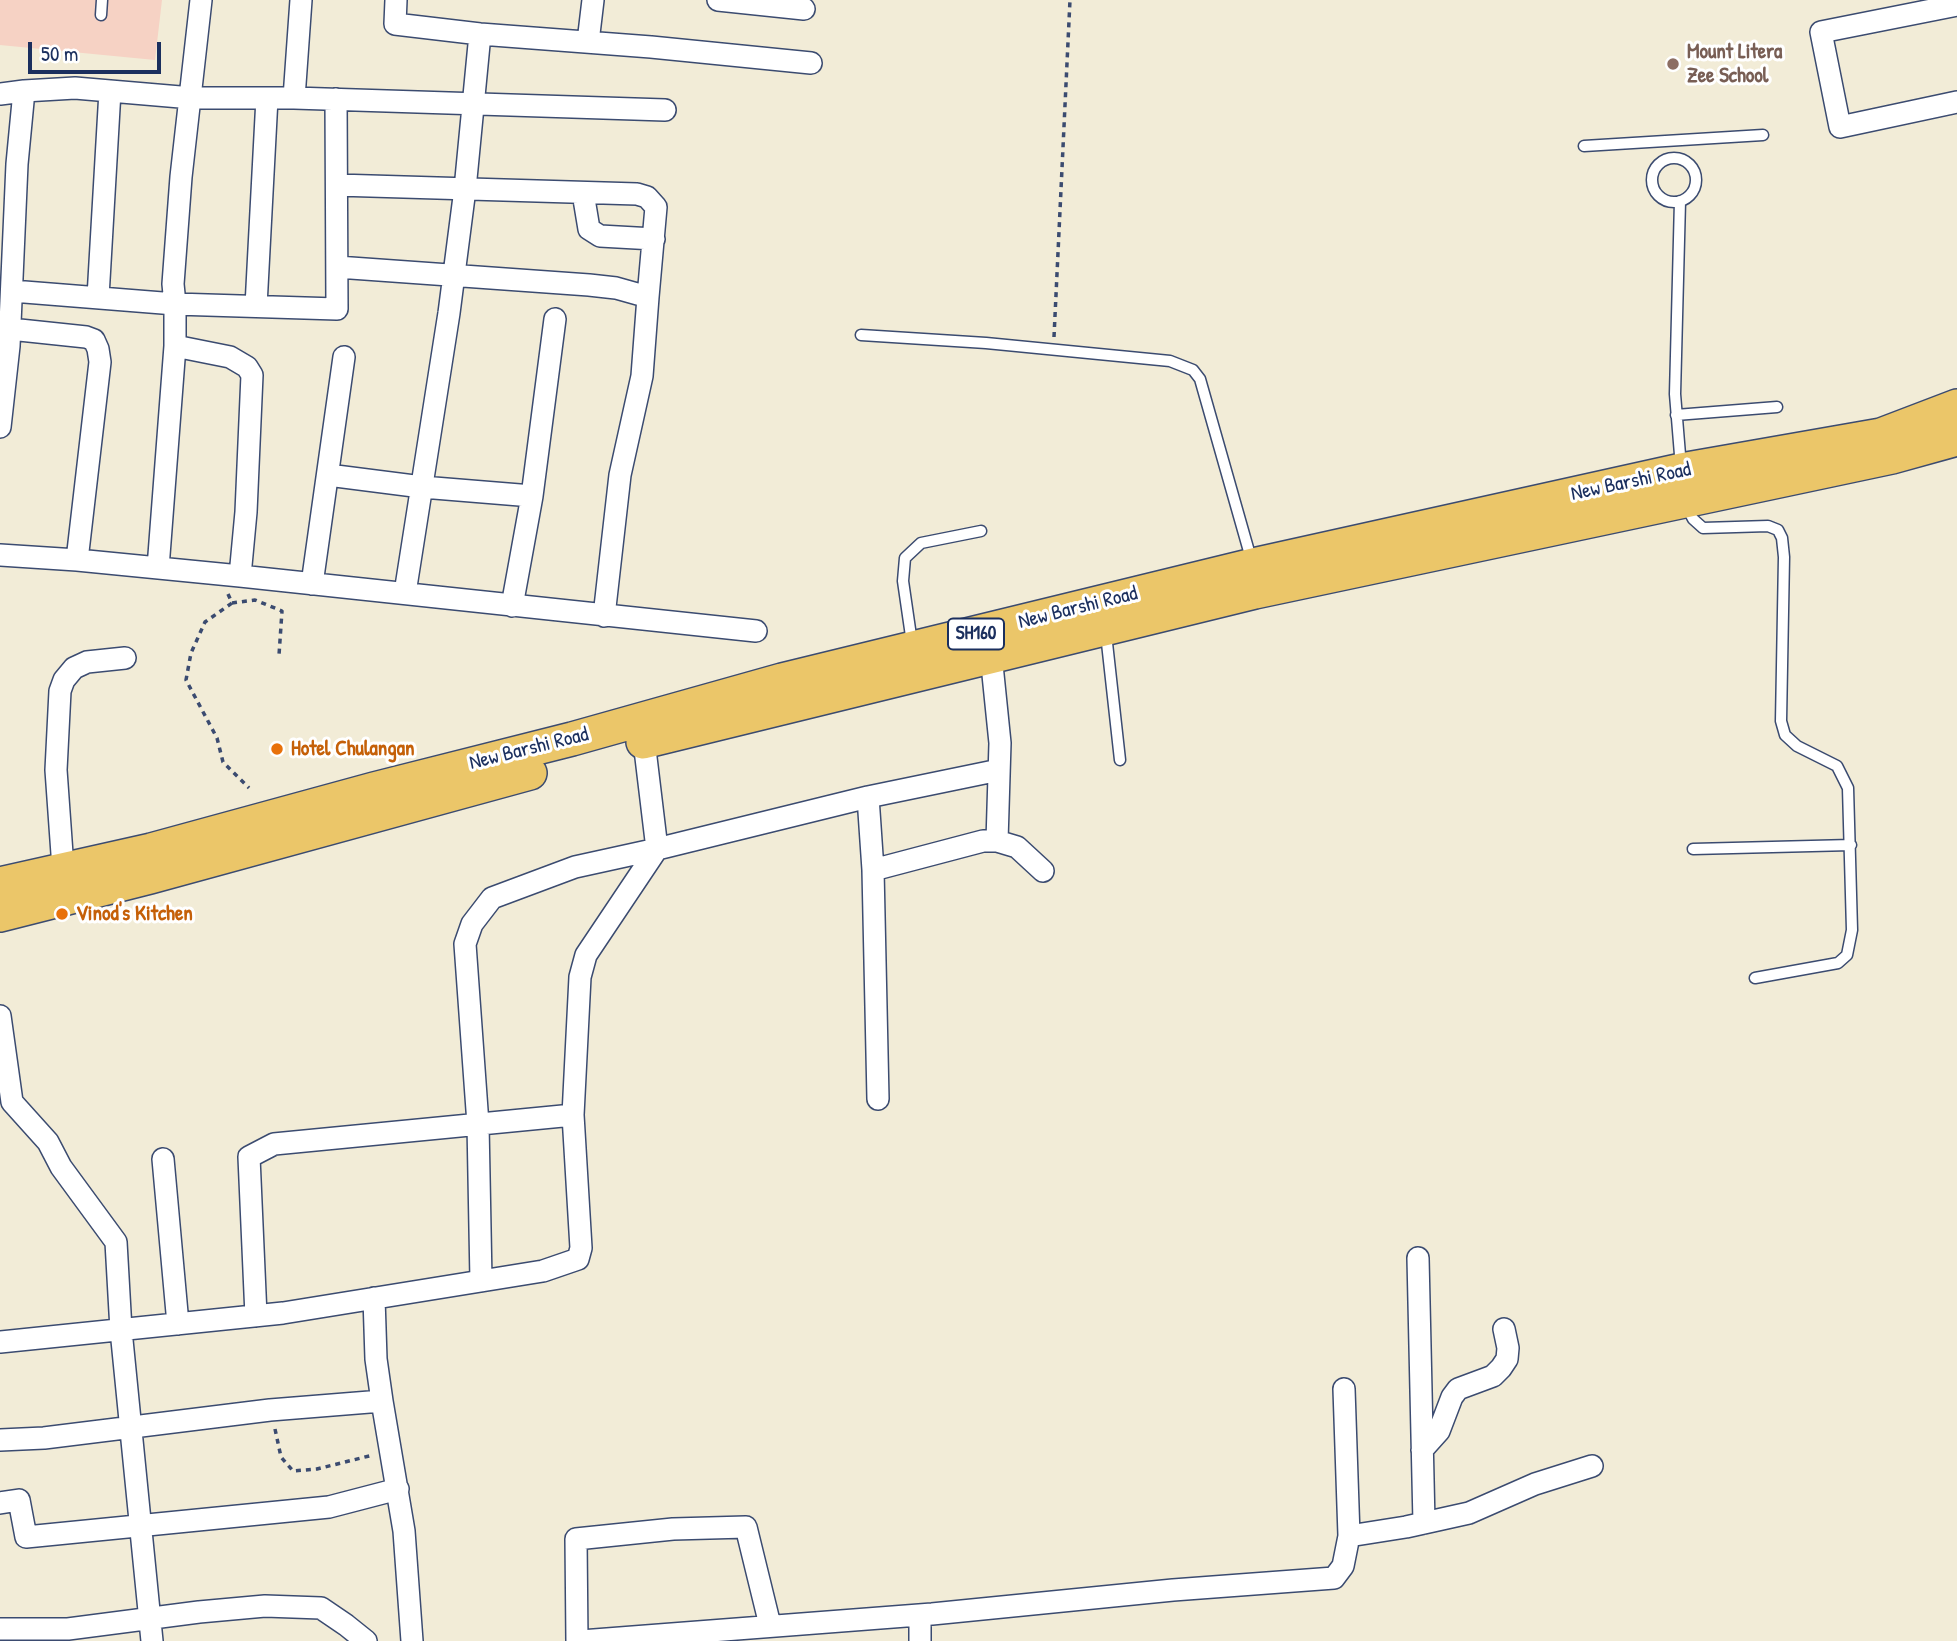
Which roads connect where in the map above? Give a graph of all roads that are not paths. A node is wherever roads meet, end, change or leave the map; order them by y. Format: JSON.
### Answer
{"nodes":[{"id":1,"x":102,"y":0,"type":"edge"},
{"id":2,"x":201,"y":0,"type":"edge"},
{"id":3,"x":300,"y":0,"type":"edge"},
{"id":4,"x":396,"y":0,"type":"edge"},
{"id":5,"x":593,"y":0,"type":"edge"},
{"id":6,"x":718,"y":0,"type":"edge"},
{"id":7,"x":1957,"y":5,"type":"edge"},
{"id":8,"x":804,"y":9,"type":"dead end"},
{"id":9,"x":101,"y":15,"type":"dead end"},
{"id":10,"x":480,"y":34,"type":"junction"},
{"id":11,"x":588,"y":42,"type":"junction"},
{"id":12,"x":811,"y":63,"type":"dead end"},
{"id":13,"x":24,"y":91,"type":"junction"},
{"id":14,"x":110,"y":91,"type":"junction"},
{"id":15,"x":0,"y":94,"type":"edge"},
{"id":16,"x":192,"y":97,"type":"junction"},
{"id":17,"x":267,"y":98,"type":"junction"},
{"id":18,"x":293,"y":98,"type":"junction"},
{"id":19,"x":337,"y":100,"type":"junction"},
{"id":20,"x":1957,"y":102,"type":"edge"},
{"id":21,"x":472,"y":103,"type":"junction"},
{"id":22,"x":665,"y":110,"type":"dead end"},
{"id":23,"x":1763,"y":135,"type":"dead end"},
{"id":24,"x":1676,"y":142,"type":"junction"},
{"id":25,"x":1584,"y":146,"type":"dead end"},
{"id":26,"x":1676,"y":158,"type":"junction"},
{"id":27,"x":9,"y":163,"type":"edge"},
{"id":28,"x":337,"y":186,"type":"junction"},
{"id":29,"x":465,"y":189,"type":"junction"},
{"id":30,"x":583,"y":193,"type":"junction"},
{"id":31,"x":1680,"y":201,"type":"junction"},
{"id":32,"x":654,"y":239,"type":"junction"},
{"id":33,"x":337,"y":267,"type":"junction"},
{"id":34,"x":454,"y":275,"type":"junction"},
{"id":35,"x":12,"y":291,"type":"junction"},
{"id":36,"x":98,"y":297,"type":"junction"},
{"id":37,"x":648,"y":297,"type":"junction"},
{"id":38,"x":175,"y":304,"type":"junction"},
{"id":39,"x":256,"y":306,"type":"junction"},
{"id":40,"x":555,"y":318,"type":"dead end"},
{"id":41,"x":10,"y":329,"type":"junction"},
{"id":42,"x":860,"y":335,"type":"dead end"},
{"id":43,"x":175,"y":346,"type":"junction"},
{"id":44,"x":344,"y":357,"type":"dead end"},
{"id":45,"x":1957,"y":406,"type":"edge"},
{"id":46,"x":1777,"y":407,"type":"dead end"},
{"id":47,"x":1676,"y":415,"type":"junction"},
{"id":48,"x":0,"y":427,"type":"edge"},
{"id":49,"x":1957,"y":439,"type":"edge"},
{"id":50,"x":328,"y":475,"type":"junction"},
{"id":51,"x":1683,"y":486,"type":"junction"},
{"id":52,"x":422,"y":487,"type":"junction"},
{"id":53,"x":532,"y":496,"type":"junction"},
{"id":54,"x":981,"y":531,"type":"dead end"},
{"id":55,"x":0,"y":555,"type":"edge"},
{"id":56,"x":77,"y":560,"type":"junction"},
{"id":57,"x":1253,"y":565,"type":"junction"},
{"id":58,"x":158,"y":568,"type":"junction"},
{"id":59,"x":231,"y":575,"type":"junction"},
{"id":60,"x":312,"y":583,"type":"junction"},
{"id":61,"x":405,"y":593,"type":"junction"},
{"id":62,"x":512,"y":606,"type":"junction"},
{"id":63,"x":604,"y":616,"type":"junction"},
{"id":64,"x":1104,"y":628,"type":"junction"},
{"id":65,"x":756,"y":631,"type":"dead end"},
{"id":66,"x":913,"y":649,"type":"junction"},
{"id":67,"x":991,"y":655,"type":"junction"},
{"id":68,"x":125,"y":658,"type":"dead end"},
{"id":69,"x":644,"y":741,"type":"junction"},
{"id":70,"x":1120,"y":760,"type":"dead end"},
{"id":71,"x":999,"y":770,"type":"junction"},
{"id":72,"x":868,"y":797,"type":"junction"},
{"id":73,"x":997,"y":841,"type":"junction"},
{"id":74,"x":1851,"y":845,"type":"junction"},
{"id":75,"x":657,"y":849,"type":"junction"},
{"id":76,"x":1693,"y":849,"type":"dead end"},
{"id":77,"x":64,"y":868,"type":"junction"},
{"id":78,"x":873,"y":870,"type":"junction"},
{"id":79,"x":1043,"y":871,"type":"dead end"},
{"id":80,"x":0,"y":884,"type":"edge"},
{"id":81,"x":0,"y":915,"type":"edge"},
{"id":82,"x":1755,"y":978,"type":"dead end"},
{"id":83,"x":0,"y":1016,"type":"edge"},
{"id":84,"x":878,"y":1098,"type":"dead end"},
{"id":85,"x":573,"y":1115,"type":"junction"},
{"id":86,"x":478,"y":1124,"type":"junction"},
{"id":87,"x":163,"y":1159,"type":"dead end"},
{"id":88,"x":1418,"y":1258,"type":"dead end"},
{"id":89,"x":481,"y":1281,"type":"junction"},
{"id":90,"x":374,"y":1298,"type":"junction"},
{"id":91,"x":257,"y":1316,"type":"junction"},
{"id":92,"x":178,"y":1324,"type":"junction"},
{"id":93,"x":1504,"y":1329,"type":"dead end"},
{"id":94,"x":121,"y":1330,"type":"junction"},
{"id":95,"x":0,"y":1342,"type":"edge"},
{"id":96,"x":1344,"y":1389,"type":"dead end"},
{"id":97,"x":382,"y":1401,"type":"junction"},
{"id":98,"x":131,"y":1427,"type":"junction"},
{"id":99,"x":0,"y":1440,"type":"edge"},
{"id":100,"x":1422,"y":1450,"type":"junction"},
{"id":101,"x":1592,"y":1466,"type":"dead end"},
{"id":102,"x":398,"y":1489,"type":"junction"},
{"id":103,"x":0,"y":1503,"type":"edge"},
{"id":104,"x":1424,"y":1523,"type":"junction"},
{"id":105,"x":141,"y":1524,"type":"junction"},
{"id":106,"x":1349,"y":1536,"type":"junction"},
{"id":107,"x":920,"y":1615,"type":"junction"},
{"id":108,"x":149,"y":1618,"type":"junction"},
{"id":109,"x":0,"y":1629,"type":"edge"},
{"id":110,"x":781,"y":1630,"type":"edge"},
{"id":111,"x":834,"y":1631,"type":"edge"},
{"id":112,"x":152,"y":1641,"type":"edge"},
{"id":113,"x":366,"y":1641,"type":"edge"},
{"id":114,"x":412,"y":1641,"type":"edge"},
{"id":115,"x":579,"y":1641,"type":"edge"},
{"id":116,"x":920,"y":1641,"type":"edge"}],
"edges":[{"from":1,"to":9,"type":"lane"},
{"from":2,"to":16,"type":"street"},
{"from":3,"to":18,"type":"street"},
{"from":4,"to":10,"type":"street"},
{"from":5,"to":11,"type":"street"},
{"from":6,"to":8,"type":"street"},
{"from":7,"to":20,"type":"street"},
{"from":10,"to":11,"type":"street"},
{"from":10,"to":21,"type":"street"},
{"from":11,"to":12,"type":"street"},
{"from":13,"to":14,"type":"street"},
{"from":13,"to":15,"type":"street"},
{"from":13,"to":27,"type":"street"},
{"from":14,"to":16,"type":"street"},
{"from":14,"to":36,"type":"street"},
{"from":16,"to":17,"type":"street"},
{"from":16,"to":38,"type":"street"},
{"from":17,"to":18,"type":"street"},
{"from":17,"to":39,"type":"street"},
{"from":18,"to":19,"type":"street"},
{"from":19,"to":21,"type":"street"},
{"from":19,"to":28,"type":"street"},
{"from":21,"to":22,"type":"street"},
{"from":21,"to":29,"type":"street"},
{"from":23,"to":24,"type":"lane"},
{"from":24,"to":25,"type":"lane"},
{"from":24,"to":26,"type":"lane"},
{"from":26,"to":31,"type":"lane"},
{"from":26,"to":31,"type":"lane"},
{"from":27,"to":35,"type":"street"},
{"from":28,"to":29,"type":"street"},
{"from":28,"to":33,"type":"street"},
{"from":29,"to":30,"type":"street"},
{"from":29,"to":34,"type":"street"},
{"from":30,"to":32,"type":"street"},
{"from":30,"to":32,"type":"street"},
{"from":31,"to":47,"type":"lane"},
{"from":32,"to":37,"type":"street"},
{"from":33,"to":34,"type":"street"},
{"from":33,"to":39,"type":"street"},
{"from":34,"to":37,"type":"street"},
{"from":34,"to":52,"type":"street"},
{"from":35,"to":36,"type":"street"},
{"from":35,"to":41,"type":"street"},
{"from":36,"to":38,"type":"street"},
{"from":37,"to":63,"type":"street"},
{"from":38,"to":39,"type":"street"},
{"from":38,"to":43,"type":"street"},
{"from":40,"to":53,"type":"street"},
{"from":41,"to":48,"type":"street"},
{"from":41,"to":56,"type":"street"},
{"from":42,"to":57,"type":"lane"},
{"from":43,"to":58,"type":"street"},
{"from":43,"to":59,"type":"street"},
{"from":44,"to":50,"type":"street"},
{"from":45,"to":51,"type":"main road","name":"New Barshi Road","number":"SH160"},
{"from":46,"to":47,"type":"lane"},
{"from":47,"to":51,"type":"lane"},
{"from":49,"to":51,"type":"main road","name":"New Barshi Road","number":"SH160"},
{"from":50,"to":52,"type":"street"},
{"from":50,"to":60,"type":"street"},
{"from":51,"to":57,"type":"main road","name":"New Barshi Road","number":"SH160"},
{"from":51,"to":64,"type":"main road","name":"New Barshi Road","number":"SH160"},
{"from":51,"to":74,"type":"lane"},
{"from":52,"to":53,"type":"street"},
{"from":52,"to":61,"type":"street"},
{"from":53,"to":62,"type":"street"},
{"from":54,"to":66,"type":"lane"},
{"from":55,"to":56,"type":"street"},
{"from":56,"to":58,"type":"street"},
{"from":57,"to":66,"type":"main road","name":"New Barshi Road","number":"SH160"},
{"from":58,"to":59,"type":"street"},
{"from":59,"to":60,"type":"street"},
{"from":60,"to":61,"type":"street"},
{"from":61,"to":62,"type":"street"},
{"from":62,"to":63,"type":"street"},
{"from":63,"to":65,"type":"street"},
{"from":64,"to":67,"type":"main road","name":"New Barshi Road","number":"SH160"},
{"from":64,"to":70,"type":"lane"},
{"from":66,"to":77,"type":"main road","name":"New Barshi Road","number":"SH160"},
{"from":67,"to":69,"type":"main road","name":"New Barshi Road","number":"SH160"},
{"from":67,"to":71,"type":"street"},
{"from":68,"to":77,"type":"street"},
{"from":69,"to":75,"type":"street"},
{"from":69,"to":81,"type":"main road","name":"New Barshi Road","number":"SH160"},
{"from":71,"to":72,"type":"street"},
{"from":71,"to":73,"type":"street"},
{"from":72,"to":75,"type":"street"},
{"from":72,"to":78,"type":"street"},
{"from":73,"to":78,"type":"street"},
{"from":73,"to":79,"type":"street"},
{"from":74,"to":76,"type":"lane"},
{"from":74,"to":82,"type":"lane"},
{"from":75,"to":85,"type":"street"},
{"from":75,"to":86,"type":"street"},
{"from":77,"to":80,"type":"main road","name":"New Barshi Road","number":"SH160"},
{"from":78,"to":84,"type":"street"},
{"from":83,"to":94,"type":"street"},
{"from":85,"to":86,"type":"street"},
{"from":85,"to":89,"type":"street"},
{"from":86,"to":89,"type":"street"},
{"from":86,"to":91,"type":"street"},
{"from":87,"to":92,"type":"street"},
{"from":88,"to":100,"type":"street"},
{"from":89,"to":90,"type":"street"},
{"from":90,"to":91,"type":"street"},
{"from":90,"to":97,"type":"street"},
{"from":91,"to":92,"type":"street"},
{"from":92,"to":94,"type":"street"},
{"from":93,"to":100,"type":"street"},
{"from":94,"to":95,"type":"street"},
{"from":94,"to":98,"type":"street"},
{"from":96,"to":106,"type":"street"},
{"from":97,"to":98,"type":"street"},
{"from":97,"to":102,"type":"street"},
{"from":98,"to":99,"type":"street"},
{"from":98,"to":105,"type":"street"},
{"from":100,"to":104,"type":"street"},
{"from":101,"to":104,"type":"street"},
{"from":102,"to":105,"type":"street"},
{"from":102,"to":114,"type":"street"},
{"from":103,"to":105,"type":"street"},
{"from":104,"to":106,"type":"street"},
{"from":105,"to":108,"type":"street"},
{"from":106,"to":107,"type":"street"},
{"from":107,"to":111,"type":"street"},
{"from":107,"to":116,"type":"street"},
{"from":108,"to":109,"type":"street"},
{"from":108,"to":112,"type":"street"},
{"from":108,"to":113,"type":"street"},
{"from":110,"to":111,"type":"street"},
{"from":110,"to":115,"type":"street"},
{"from":110,"to":115,"type":"street"}]}
